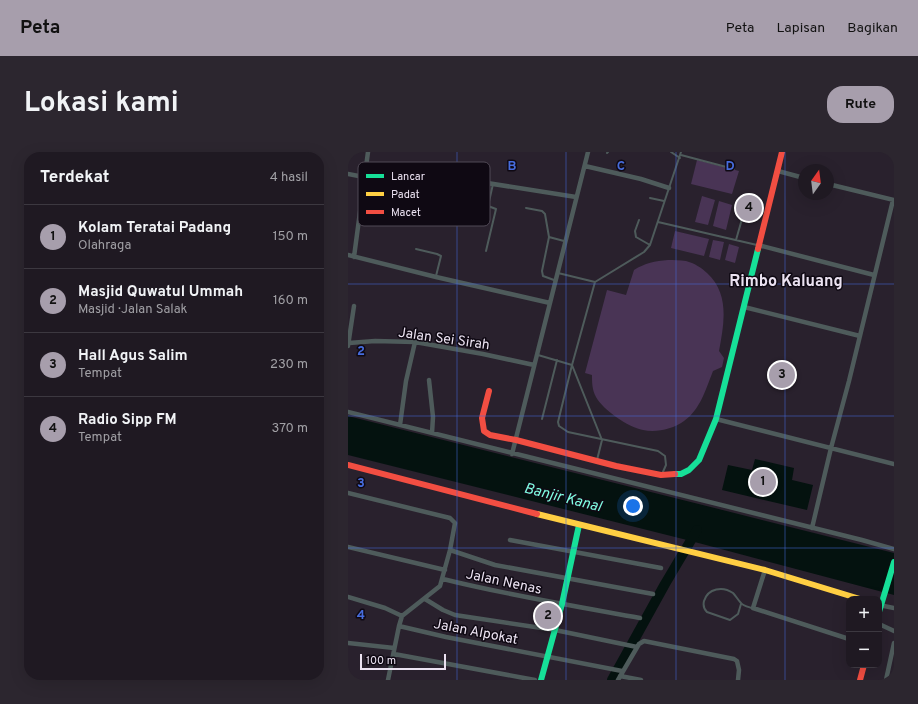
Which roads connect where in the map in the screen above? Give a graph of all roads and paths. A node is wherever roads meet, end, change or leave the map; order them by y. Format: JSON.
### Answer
{"nodes":[{"id":1,"x":368,"y":152,"type":"edge"},
{"id":2,"x":588,"y":152,"type":"edge"},
{"id":3,"x":671,"y":152,"type":"edge"},
{"id":4,"x":782,"y":152,"type":"edge"},
{"id":5,"x":681,"y":153,"type":"edge"},
{"id":6,"x":680,"y":158,"type":"junction"},
{"id":7,"x":369,"y":162,"type":"edge"},
{"id":8,"x":585,"y":166,"type":"junction"},
{"id":9,"x":734,"y":169,"type":"dead end"},
{"id":10,"x":778,"y":171,"type":"junction"},
{"id":11,"x":348,"y":174,"type":"edge"},
{"id":12,"x":358,"y":176,"type":"edge"},
{"id":13,"x":798,"y":176,"type":"edge"},
{"id":14,"x":490,"y":183,"type":"edge"},
{"id":15,"x":494,"y":184,"type":"junction"},
{"id":16,"x":834,"y":185,"type":"edge"},
{"id":17,"x":669,"y":188,"type":"junction"},
{"id":18,"x":576,"y":197,"type":"junction"},
{"id":19,"x":650,"y":198,"type":"dead end"},
{"id":20,"x":490,"y":199,"type":"edge"},
{"id":21,"x":893,"y":200,"type":"edge"},
{"id":22,"x":664,"y":201,"type":"junction"},
{"id":23,"x":490,"y":207,"type":"edge"},
{"id":24,"x":526,"y":208,"type":"dead end"},
{"id":25,"x":742,"y":219,"type":"dead end"},
{"id":26,"x":639,"y":220,"type":"dead end"},
{"id":27,"x":658,"y":222,"type":"junction"},
{"id":28,"x":358,"y":225,"type":"edge"},
{"id":29,"x":549,"y":237,"type":"junction"},
{"id":30,"x":736,"y":240,"type":"junction"},
{"id":31,"x":565,"y":242,"type":"junction"},
{"id":32,"x":650,"y":245,"type":"junction"},
{"id":33,"x":758,"y":245,"type":"junction"},
{"id":34,"x":416,"y":249,"type":"dead end"},
{"id":35,"x":486,"y":251,"type":"dead end"},
{"id":36,"x":348,"y":255,"type":"edge"},
{"id":37,"x":354,"y":257,"type":"junction"},
{"id":38,"x":557,"y":272,"type":"junction"},
{"id":39,"x":874,"y":275,"type":"junction"},
{"id":40,"x":436,"y":277,"type":"junction"},
{"id":41,"x":555,"y":281,"type":"junction"},
{"id":42,"x":595,"y":282,"type":"junction"},
{"id":43,"x":550,"y":303,"type":"junction"},
{"id":44,"x":354,"y":306,"type":"dead end"},
{"id":45,"x":744,"y":307,"type":"junction"},
{"id":46,"x":860,"y":336,"type":"junction"},
{"id":47,"x":415,"y":342,"type":"junction"},
{"id":48,"x":349,"y":344,"type":"edge"},
{"id":49,"x":537,"y":355,"type":"junction"},
{"id":50,"x":557,"y":360,"type":"junction"},
{"id":51,"x":572,"y":364,"type":"junction"},
{"id":52,"x":534,"y":365,"type":"junction"},
{"id":53,"x":429,"y":380,"type":"dead end"},
{"id":54,"x":489,"y":391,"type":"dead end"},
{"id":55,"x":348,"y":412,"type":"edge"},
{"id":56,"x":716,"y":419,"type":"junction"},
{"id":57,"x":542,"y":420,"type":"dead end"},
{"id":58,"x":400,"y":426,"type":"junction"},
{"id":59,"x":432,"y":433,"type":"junction"},
{"id":60,"x":516,"y":440,"type":"junction"},
{"id":61,"x":602,"y":440,"type":"junction"},
{"id":62,"x":831,"y":448,"type":"junction"},
{"id":63,"x":512,"y":454,"type":"junction"},
{"id":64,"x":597,"y":461,"type":"junction"},
{"id":65,"x":894,"y":464,"type":"edge"},
{"id":66,"x":348,"y":465,"type":"edge"},
{"id":67,"x":661,"y":476,"type":"junction"},
{"id":68,"x":348,"y":493,"type":"edge"},
{"id":69,"x":579,"y":525,"type":"junction"},
{"id":70,"x":812,"y":528,"type":"junction"},
{"id":71,"x":510,"y":540,"type":"dead end"},
{"id":72,"x":348,"y":547,"type":"edge"},
{"id":73,"x":894,"y":549,"type":"edge"},
{"id":74,"x":450,"y":550,"type":"junction"},
{"id":75,"x":574,"y":552,"type":"junction"},
{"id":76,"x":894,"y":562,"type":"edge"},
{"id":77,"x":661,"y":568,"type":"dead end"},
{"id":78,"x":445,"y":570,"type":"junction"},
{"id":79,"x":764,"y":570,"type":"junction"},
{"id":80,"x":568,"y":578,"type":"junction"},
{"id":81,"x":443,"y":579,"type":"junction"},
{"id":82,"x":653,"y":594,"type":"dead end"},
{"id":83,"x":850,"y":596,"type":"edge"},
{"id":84,"x":348,"y":597,"type":"edge"},
{"id":85,"x":425,"y":599,"type":"junction"},
{"id":86,"x":882,"y":600,"type":"edge"},
{"id":87,"x":562,"y":604,"type":"junction"},
{"id":88,"x":741,"y":604,"type":"junction"},
{"id":89,"x":882,"y":606,"type":"edge"},
{"id":90,"x":753,"y":608,"type":"junction"},
{"id":91,"x":894,"y":608,"type":"edge"},
{"id":92,"x":402,"y":616,"type":"junction"},
{"id":93,"x":640,"y":618,"type":"dead end"},
{"id":94,"x":882,"y":625,"type":"edge"},
{"id":95,"x":399,"y":626,"type":"junction"},
{"id":96,"x":555,"y":630,"type":"junction"},
{"id":97,"x":894,"y":631,"type":"edge"},
{"id":98,"x":846,"y":638,"type":"edge"},
{"id":99,"x":348,"y":643,"type":"edge"},
{"id":100,"x":894,"y":643,"type":"edge"},
{"id":101,"x":637,"y":645,"type":"junction"},
{"id":102,"x":394,"y":648,"type":"junction"},
{"id":103,"x":394,"y":654,"type":"junction"},
{"id":104,"x":548,"y":656,"type":"junction"},
{"id":105,"x":863,"y":668,"type":"edge"},
{"id":106,"x":620,"y":675,"type":"edge"},
{"id":107,"x":389,"y":680,"type":"edge"},
{"id":108,"x":535,"y":680,"type":"edge"},
{"id":109,"x":541,"y":680,"type":"edge"},
{"id":110,"x":641,"y":680,"type":"edge"},
{"id":111,"x":738,"y":680,"type":"edge"},
{"id":112,"x":860,"y":680,"type":"edge"},
{"id":113,"x":886,"y":680,"type":"edge"}],
"edges":[{"from":1,"to":7,"type":"street"},
{"from":2,"to":8,"type":"street"},
{"from":3,"to":6,"type":"lane"},
{"from":4,"to":10,"type":"street"},
{"from":5,"to":6,"type":"lane"},
{"from":5,"to":9,"type":"lane"},
{"from":6,"to":17,"type":"lane"},
{"from":8,"to":17,"type":"street"},
{"from":8,"to":18,"type":"street"},
{"from":10,"to":13,"type":"street"},
{"from":10,"to":33,"type":"street"},
{"from":11,"to":12,"type":"street"},
{"from":14,"to":15,"type":"street"},
{"from":15,"to":18,"type":"street"},
{"from":15,"to":20,"type":"lane"},
{"from":16,"to":21,"type":"street"},
{"from":17,"to":22,"type":"lane"},
{"from":18,"to":31,"type":"street"},
{"from":19,"to":22,"type":"lane"},
{"from":21,"to":39,"type":"street"},
{"from":22,"to":27,"type":"lane"},
{"from":23,"to":35,"type":"lane"},
{"from":24,"to":29,"type":"lane"},
{"from":25,"to":30,"type":"lane"},
{"from":26,"to":32,"type":"lane"},
{"from":27,"to":30,"type":"lane"},
{"from":27,"to":32,"type":"lane"},
{"from":28,"to":37,"type":"street"},
{"from":29,"to":31,"type":"lane"},
{"from":29,"to":41,"type":"lane"},
{"from":30,"to":33,"type":"lane"},
{"from":31,"to":38,"type":"street"},
{"from":32,"to":42,"type":"lane"},
{"from":33,"to":39,"type":"street"},
{"from":33,"to":45,"type":"street"},
{"from":34,"to":40,"type":"lane"},
{"from":36,"to":37,"type":"street"},
{"from":37,"to":40,"type":"street"},
{"from":38,"to":41,"type":"street"},
{"from":38,"to":42,"type":"lane"},
{"from":39,"to":46,"type":"street"},
{"from":40,"to":43,"type":"street"},
{"from":41,"to":43,"type":"street"},
{"from":42,"to":51,"type":"lane"},
{"from":43,"to":49,"type":"street"},
{"from":44,"to":48,"type":"street"},
{"from":45,"to":46,"type":"street"},
{"from":45,"to":56,"type":"street"},
{"from":46,"to":62,"type":"street"},
{"from":47,"to":48,"type":"street","name":"Jalan Sei Sirah"},
{"from":47,"to":52,"type":"street","name":"Jalan Sei Sirah"},
{"from":47,"to":58,"type":"street"},
{"from":49,"to":50,"type":"lane"},
{"from":49,"to":52,"type":"street"},
{"from":50,"to":51,"type":"lane"},
{"from":50,"to":57,"type":"lane"},
{"from":51,"to":61,"type":"lane"},
{"from":51,"to":61,"type":"lane"},
{"from":52,"to":60,"type":"street"},
{"from":53,"to":59,"type":"street"},
{"from":54,"to":60,"type":"street"},
{"from":55,"to":58,"type":"street"},
{"from":56,"to":62,"type":"street"},
{"from":56,"to":67,"type":"street"},
{"from":58,"to":59,"type":"street"},
{"from":59,"to":63,"type":"street"},
{"from":60,"to":63,"type":"street"},
{"from":60,"to":64,"type":"street"},
{"from":61,"to":64,"type":"lane"},
{"from":61,"to":67,"type":"lane"},
{"from":62,"to":65,"type":"street"},
{"from":62,"to":70,"type":"street"},
{"from":63,"to":70,"type":"street"},
{"from":64,"to":67,"type":"street"},
{"from":66,"to":69,"type":"street"},
{"from":68,"to":74,"type":"street"},
{"from":69,"to":75,"type":"street"},
{"from":69,"to":79,"type":"street"},
{"from":70,"to":73,"type":"street"},
{"from":71,"to":75,"type":"street"},
{"from":72,"to":78,"type":"street"},
{"from":74,"to":78,"type":"street"},
{"from":74,"to":80,"type":"street"},
{"from":75,"to":77,"type":"street"},
{"from":75,"to":80,"type":"street"},
{"from":76,"to":86,"type":"street"},
{"from":78,"to":81,"type":"street"},
{"from":79,"to":83,"type":"street"},
{"from":79,"to":90,"type":"street"},
{"from":80,"to":82,"type":"street"},
{"from":80,"to":87,"type":"street"},
{"from":81,"to":85,"type":"street"},
{"from":81,"to":87,"type":"street","name":"Jalan Nenas"},
{"from":84,"to":92,"type":"street"},
{"from":85,"to":92,"type":"street"},
{"from":85,"to":96,"type":"street"},
{"from":87,"to":93,"type":"street","name":"Jalan Nenas"},
{"from":87,"to":96,"type":"street"},
{"from":88,"to":88,"type":"lane"},
{"from":88,"to":90,"type":"lane"},
{"from":89,"to":91,"type":"street"},
{"from":90,"to":98,"type":"street"},
{"from":92,"to":95,"type":"street"},
{"from":94,"to":97,"type":"street"},
{"from":95,"to":102,"type":"street"},
{"from":95,"to":104,"type":"street","name":"Jalan Alpokat"},
{"from":96,"to":101,"type":"street"},
{"from":96,"to":104,"type":"street"},
{"from":99,"to":102,"type":"street"},
{"from":100,"to":113,"type":"street"},
{"from":101,"to":106,"type":"street"},
{"from":101,"to":111,"type":"street"},
{"from":102,"to":103,"type":"street"},
{"from":103,"to":107,"type":"street"},
{"from":103,"to":108,"type":"street"},
{"from":104,"to":106,"type":"street","name":"Jalan Alpokat"},
{"from":104,"to":109,"type":"street"},
{"from":105,"to":112,"type":"street"},
{"from":106,"to":110,"type":"street","name":"Jalan Alpokat"}]}
